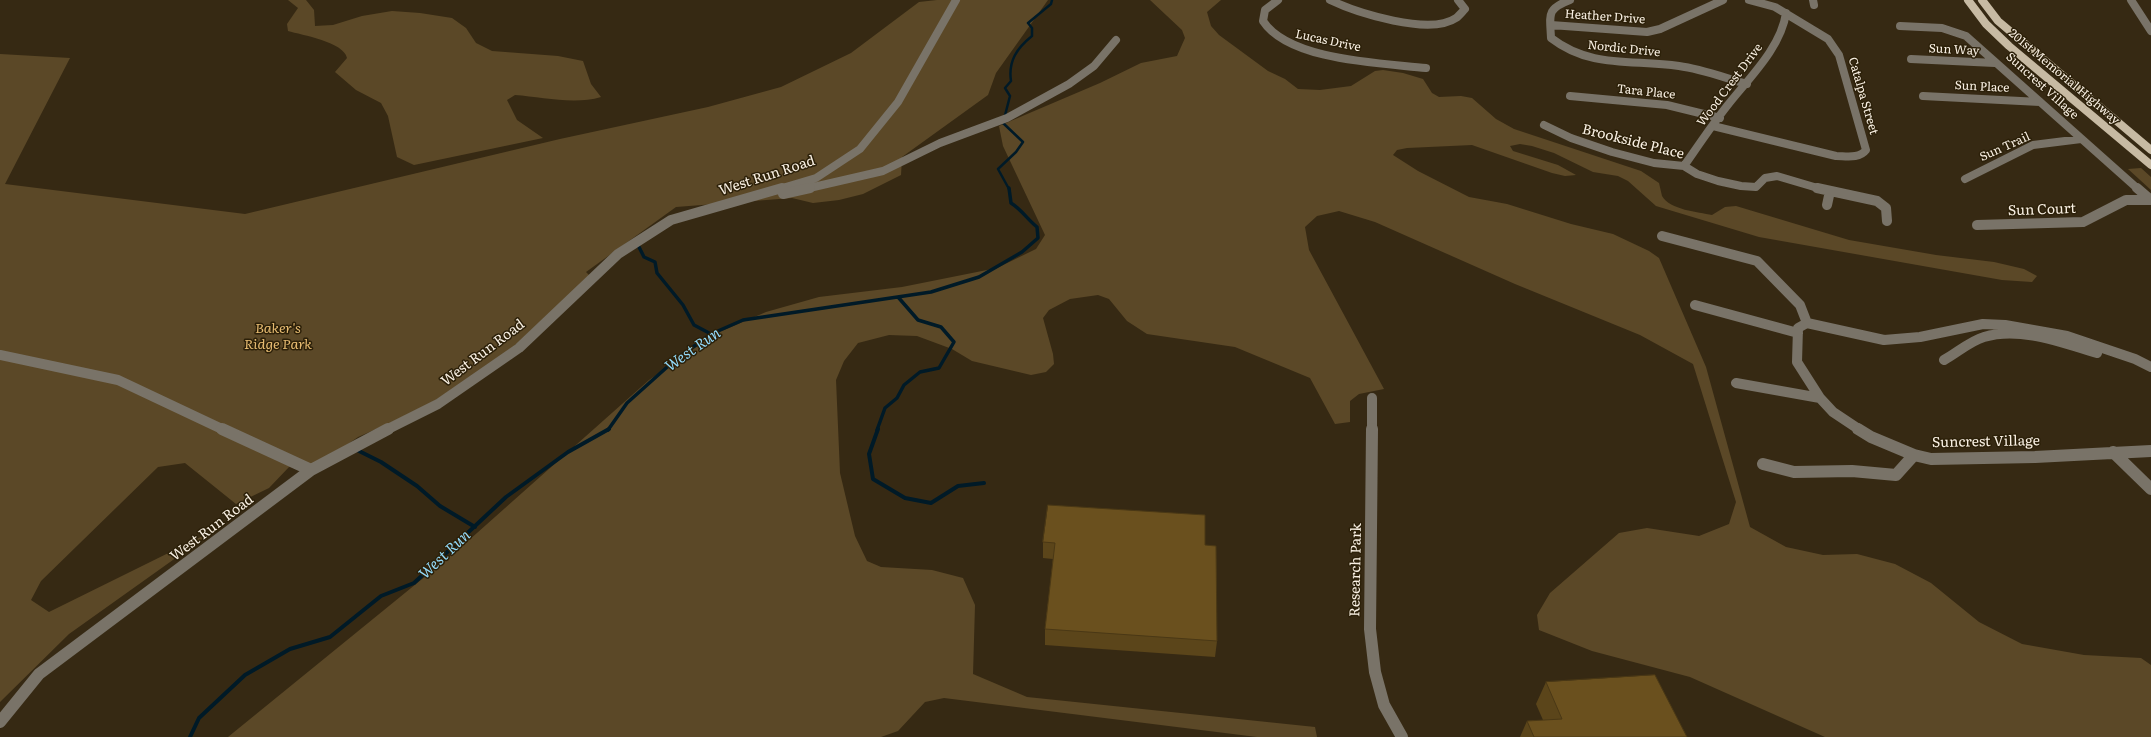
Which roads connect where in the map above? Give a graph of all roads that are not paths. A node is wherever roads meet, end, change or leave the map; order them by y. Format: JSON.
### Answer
{"nodes":[{"id":1,"x":956,"y":0,"type":"edge"},
{"id":2,"x":1278,"y":0,"type":"edge"},
{"id":3,"x":1330,"y":0,"type":"edge"},
{"id":4,"x":1458,"y":0,"type":"edge"},
{"id":5,"x":1570,"y":0,"type":"edge"},
{"id":6,"x":1723,"y":0,"type":"edge"},
{"id":7,"x":1749,"y":0,"type":"edge"},
{"id":8,"x":1968,"y":0,"type":"edge"},
{"id":9,"x":1982,"y":0,"type":"edge"},
{"id":10,"x":2131,"y":0,"type":"edge"},
{"id":11,"x":1786,"y":13,"type":"junction"},
{"id":12,"x":1551,"y":25,"type":"junction"},
{"id":13,"x":1900,"y":26,"type":"dead end"},
{"id":14,"x":2151,"y":31,"type":"edge"},
{"id":15,"x":1116,"y":40,"type":"dead end"},
{"id":16,"x":1911,"y":59,"type":"dead end"},
{"id":17,"x":1996,"y":63,"type":"junction"},
{"id":18,"x":1426,"y":68,"type":"dead end"},
{"id":19,"x":1747,"y":84,"type":"junction"},
{"id":20,"x":1570,"y":96,"type":"dead end"},
{"id":21,"x":1923,"y":96,"type":"dead end"},
{"id":22,"x":2040,"y":102,"type":"junction"},
{"id":23,"x":1720,"y":118,"type":"junction"},
{"id":24,"x":1544,"y":125,"type":"dead end"},
{"id":25,"x":1713,"y":126,"type":"junction"},
{"id":26,"x":2081,"y":139,"type":"junction"},
{"id":27,"x":2151,"y":150,"type":"edge"},
{"id":28,"x":1684,"y":166,"type":"junction"},
{"id":29,"x":2151,"y":166,"type":"edge"},
{"id":30,"x":1965,"y":179,"type":"dead end"},
{"id":31,"x":1830,"y":191,"type":"junction"},
{"id":32,"x":748,"y":198,"type":"junction"},
{"id":33,"x":2151,"y":200,"type":"edge"},
{"id":34,"x":1827,"y":205,"type":"dead end"},
{"id":35,"x":1886,"y":221,"type":"dead end"},
{"id":36,"x":1977,"y":225,"type":"dead end"},
{"id":37,"x":1662,"y":236,"type":"dead end"},
{"id":38,"x":1695,"y":305,"type":"dead end"},
{"id":39,"x":1807,"y":323,"type":"junction"},
{"id":40,"x":1798,"y":333,"type":"junction"},
{"id":41,"x":0,"y":355,"type":"edge"},
{"id":42,"x":2135,"y":359,"type":"junction"},
{"id":43,"x":1944,"y":360,"type":"dead end"},
{"id":44,"x":2151,"y":367,"type":"edge"},
{"id":45,"x":1736,"y":383,"type":"dead end"},
{"id":46,"x":1372,"y":398,"type":"dead end"},
{"id":47,"x":1820,"y":398,"type":"junction"},
{"id":48,"x":2113,"y":452,"type":"junction"},
{"id":49,"x":2151,"y":452,"type":"edge"},
{"id":50,"x":1914,"y":455,"type":"junction"},
{"id":51,"x":1762,"y":464,"type":"dead end"},
{"id":52,"x":311,"y":470,"type":"junction"},
{"id":53,"x":2151,"y":489,"type":"edge"},
{"id":54,"x":0,"y":722,"type":"edge"},
{"id":55,"x":1402,"y":737,"type":"edge"}],
"edges":[{"from":1,"to":32,"type":"street","name":"West Run Road"},
{"from":2,"to":18,"type":"street","name":"Lucas Drive"},
{"from":3,"to":4,"type":"street"},
{"from":5,"to":12,"type":"street"},
{"from":6,"to":12,"type":"street","name":"Heather Drive"},
{"from":7,"to":11,"type":"street"},
{"from":8,"to":29,"type":"main road","name":"201st Memorial Highway"},
{"from":9,"to":27,"type":"main road","name":"201st Memorial Highway"},
{"from":10,"to":14,"type":"street"},
{"from":11,"to":19,"type":"street","name":"Wood Crest Drive"},
{"from":11,"to":25,"type":"street","name":"Catalpa Street"},
{"from":12,"to":19,"type":"street","name":"Nordic Drive"},
{"from":13,"to":17,"type":"street","name":"Suncrest Village"},
{"from":15,"to":32,"type":"street"},
{"from":16,"to":17,"type":"street","name":"Sun Way"},
{"from":17,"to":22,"type":"street","name":"Suncrest Village"},
{"from":19,"to":23,"type":"street","name":"Wood Crest Drive"},
{"from":20,"to":23,"type":"street","name":"Tara Place"},
{"from":21,"to":22,"type":"street","name":"Sun Place"},
{"from":22,"to":26,"type":"street","name":"Suncrest Village"},
{"from":23,"to":25,"type":"street","name":"Wood Crest Drive"},
{"from":24,"to":28,"type":"street","name":"Brookside Place"},
{"from":25,"to":28,"type":"street","name":"Wood Crest Drive"},
{"from":26,"to":30,"type":"street","name":"Sun Trail"},
{"from":26,"to":33,"type":"street","name":"Suncrest Village"},
{"from":28,"to":31,"type":"street","name":"Brookside Place"},
{"from":31,"to":34,"type":"street"},
{"from":31,"to":35,"type":"street","name":"Brookside Place"},
{"from":32,"to":52,"type":"street","name":"West Run Road"},
{"from":33,"to":36,"type":"street","name":"Sun Court"},
{"from":37,"to":39,"type":"street"},
{"from":38,"to":40,"type":"street"},
{"from":39,"to":40,"type":"street"},
{"from":39,"to":42,"type":"street"},
{"from":40,"to":47,"type":"street","name":"Suncrest Village"},
{"from":41,"to":52,"type":"street"},
{"from":42,"to":43,"type":"street"},
{"from":42,"to":44,"type":"street"},
{"from":45,"to":47,"type":"street"},
{"from":46,"to":55,"type":"street","name":"Research Park"},
{"from":47,"to":50,"type":"street","name":"Suncrest Village"},
{"from":48,"to":49,"type":"street","name":"Suncrest Village"},
{"from":48,"to":50,"type":"street","name":"Suncrest Village"},
{"from":48,"to":53,"type":"street"},
{"from":50,"to":51,"type":"street"},
{"from":52,"to":54,"type":"street","name":"West Run Road"}]}
